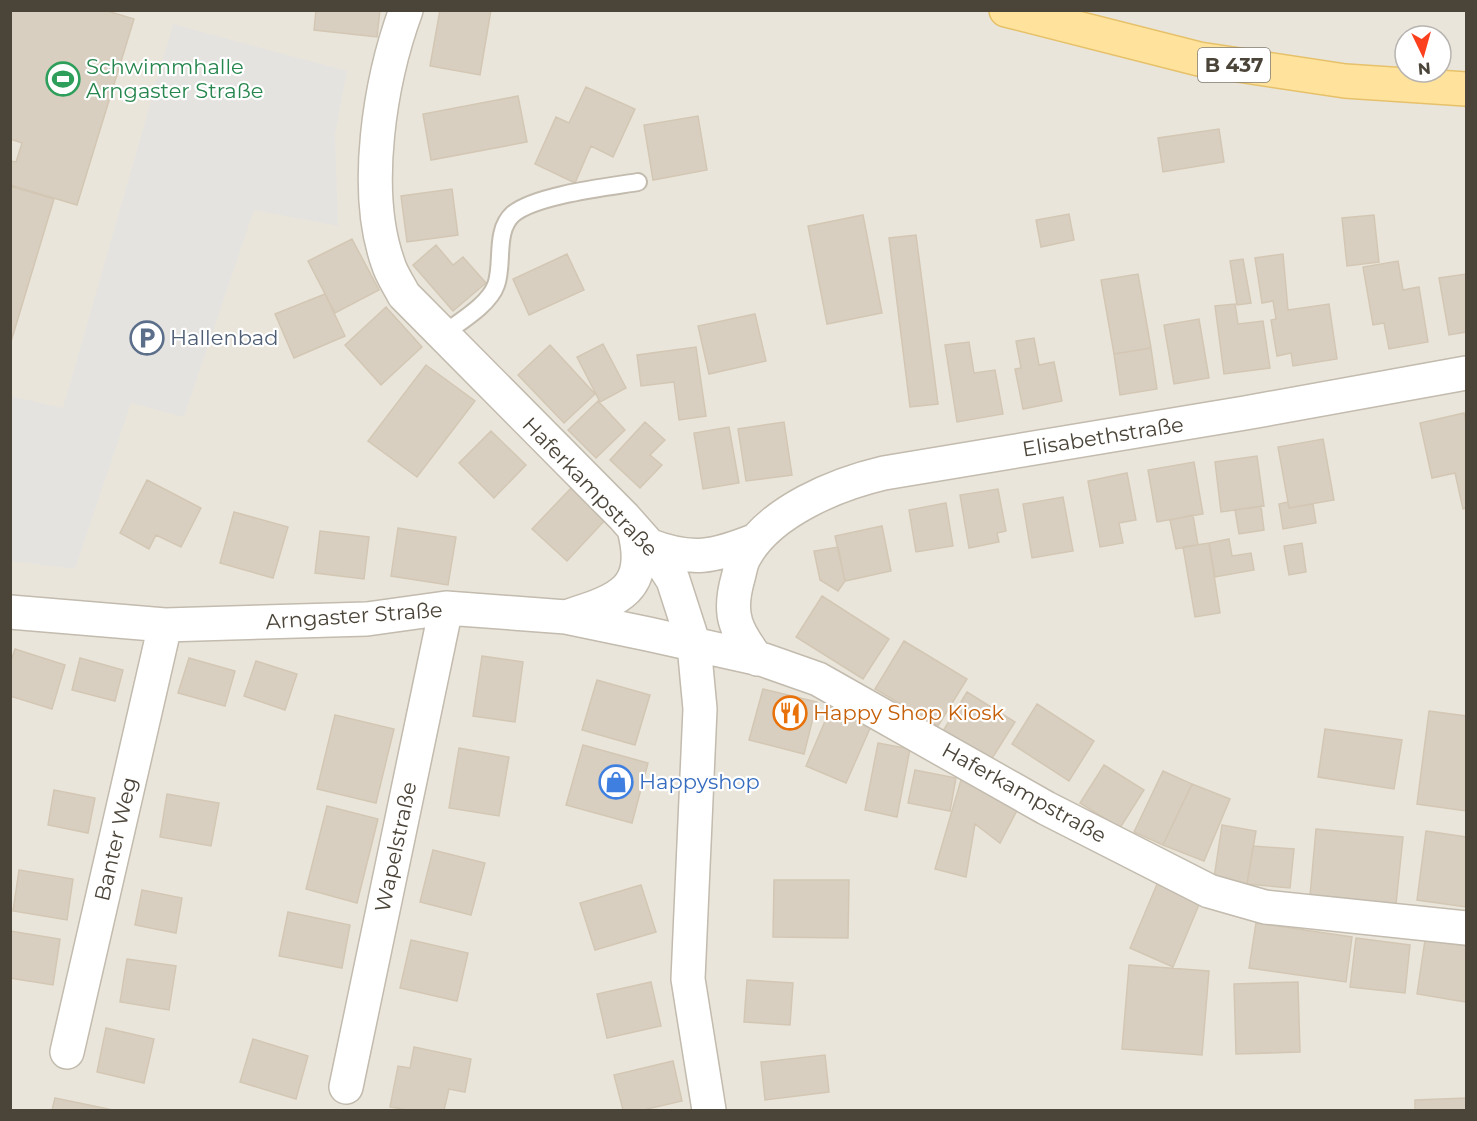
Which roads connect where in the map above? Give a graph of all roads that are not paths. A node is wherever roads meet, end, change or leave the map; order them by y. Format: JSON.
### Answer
{"nodes":[{"id":1,"x":406,"y":10,"type":"edge"},
{"id":2,"x":1006,"y":10,"type":"edge"},
{"id":3,"x":1467,"y":89,"type":"edge"},
{"id":4,"x":638,"y":182,"type":"dead end"},
{"id":5,"x":442,"y":335,"type":"junction"},
{"id":6,"x":1467,"y":373,"type":"edge"},
{"id":7,"x":641,"y":537,"type":"junction"},
{"id":8,"x":756,"y":540,"type":"junction"},
{"id":9,"x":739,"y":573,"type":"junction"},
{"id":10,"x":446,"y":608,"type":"junction"},
{"id":11,"x":10,"y":612,"type":"edge"},
{"id":12,"x":566,"y":617,"type":"junction"},
{"id":13,"x":165,"y":625,"type":"junction"},
{"id":14,"x":694,"y":645,"type":"junction"},
{"id":15,"x":756,"y":659,"type":"junction"},
{"id":16,"x":1467,"y":928,"type":"edge"},
{"id":17,"x":67,"y":1052,"type":"dead end"},
{"id":18,"x":346,"y":1087,"type":"dead end"},
{"id":19,"x":709,"y":1110,"type":"edge"}],
"edges":[{"from":1,"to":5,"type":"street","name":"Haferkampstraße"},
{"from":2,"to":3,"type":"main road","number":"B 437"},
{"from":4,"to":5,"type":"lane"},
{"from":5,"to":7,"type":"street","name":"Haferkampstraße"},
{"from":6,"to":8,"type":"street","name":"Elisabethstraße"},
{"from":7,"to":8,"type":"street"},
{"from":7,"to":12,"type":"street"},
{"from":7,"to":14,"type":"street","name":"Haferkampstraße"},
{"from":8,"to":9,"type":"street"},
{"from":9,"to":14,"type":"street"},
{"from":9,"to":15,"type":"street"},
{"from":10,"to":12,"type":"street","name":"Arngaster Straße"},
{"from":10,"to":13,"type":"street","name":"Arngaster Straße"},
{"from":10,"to":18,"type":"street","name":"Wapelstraße"},
{"from":11,"to":13,"type":"street","name":"Arngaster Straße"},
{"from":12,"to":14,"type":"street","name":"Arngaster Straße"},
{"from":13,"to":17,"type":"street","name":"Banter Weg"},
{"from":14,"to":15,"type":"street","name":"Haferkampstraße"},
{"from":14,"to":19,"type":"street"},
{"from":15,"to":16,"type":"street","name":"Haferkampstraße"}]}
